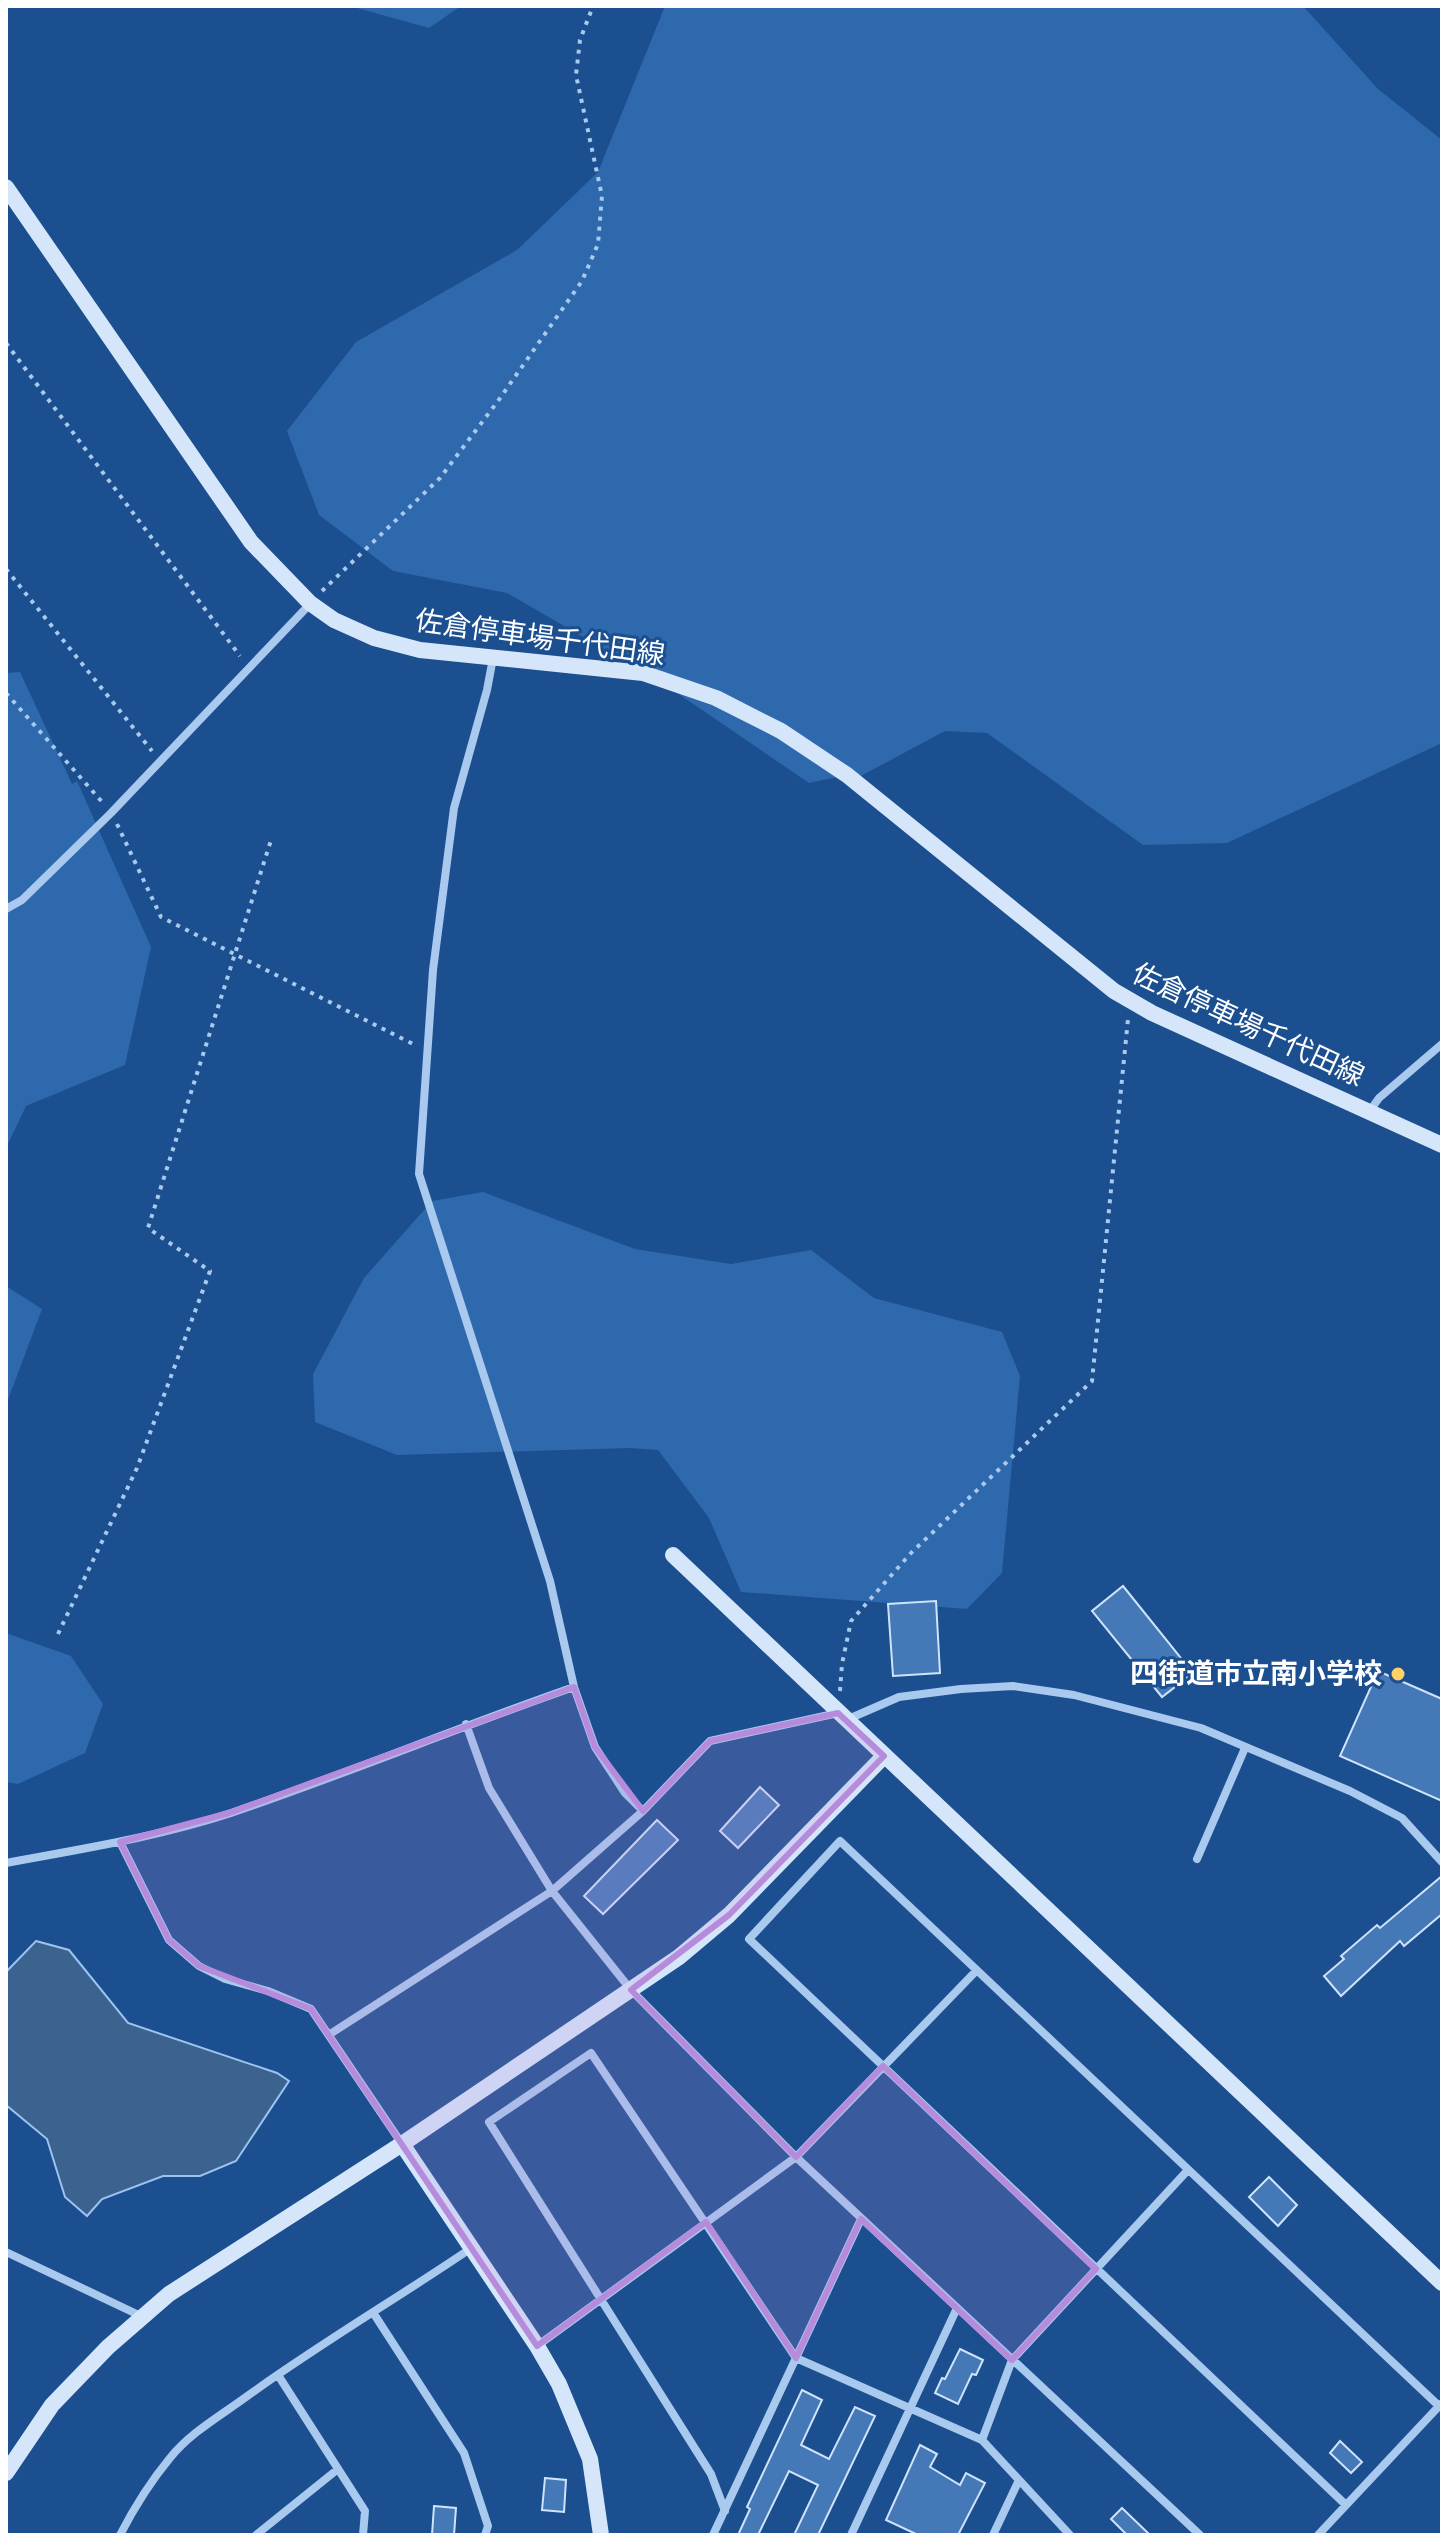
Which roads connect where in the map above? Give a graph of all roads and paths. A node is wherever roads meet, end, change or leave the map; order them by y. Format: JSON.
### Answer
{"nodes":[{"id":1,"x":593,"y":6,"type":"edge"},
{"id":2,"x":6,"y":187,"type":"edge"},
{"id":3,"x":6,"y":343,"type":"edge"},
{"id":4,"x":6,"y":569,"type":"edge"},
{"id":5,"x":310,"y":603,"type":"junction"},
{"id":6,"x":493,"y":658,"type":"junction"},
{"id":7,"x":249,"y":667,"type":"junction"},
{"id":8,"x":6,"y":693,"type":"edge"},
{"id":9,"x":160,"y":761,"type":"junction"},
{"id":10,"x":111,"y":813,"type":"junction"},
{"id":11,"x":272,"y":837,"type":"dead end"},
{"id":12,"x":6,"y":909,"type":"edge"},
{"id":13,"x":235,"y":954,"type":"junction"},
{"id":14,"x":1129,"y":1000,"type":"junction"},
{"id":15,"x":1442,"y":1044,"type":"edge"},
{"id":16,"x":428,"y":1051,"type":"junction"},
{"id":17,"x":1369,"y":1112,"type":"junction"},
{"id":18,"x":1442,"y":1145,"type":"edge"},
{"id":19,"x":673,"y":1555,"type":"dead end"},
{"id":20,"x":58,"y":1634,"type":"dead end"},
{"id":21,"x":574,"y":1687,"type":"junction"},
{"id":22,"x":842,"y":1717,"type":"junction"},
{"id":23,"x":466,"y":1724,"type":"junction"},
{"id":24,"x":1245,"y":1748,"type":"junction"},
{"id":25,"x":884,"y":1756,"type":"junction"},
{"id":26,"x":643,"y":1811,"type":"junction"},
{"id":27,"x":120,"y":1842,"type":"junction"},
{"id":28,"x":1197,"y":1859,"type":"dead end"},
{"id":29,"x":1442,"y":1862,"type":"edge"},
{"id":30,"x":6,"y":1863,"type":"edge"},
{"id":31,"x":552,"y":1891,"type":"junction"},
{"id":32,"x":977,"y":1970,"type":"junction"},
{"id":33,"x":631,"y":1990,"type":"junction"},
{"id":34,"x":330,"y":2034,"type":"junction"},
{"id":35,"x":883,"y":2066,"type":"junction"},
{"id":36,"x":402,"y":2144,"type":"junction"},
{"id":37,"x":796,"y":2157,"type":"junction"},
{"id":38,"x":1188,"y":2170,"type":"junction"},
{"id":39,"x":861,"y":2219,"type":"junction"},
{"id":40,"x":706,"y":2222,"type":"junction"},
{"id":41,"x":470,"y":2249,"type":"junction"},
{"id":42,"x":6,"y":2252,"type":"edge"},
{"id":43,"x":1096,"y":2269,"type":"junction"},
{"id":44,"x":1442,"y":2283,"type":"edge"},
{"id":45,"x":602,"y":2298,"type":"junction"},
{"id":46,"x":957,"y":2308,"type":"junction"},
{"id":47,"x":374,"y":2314,"type":"junction"},
{"id":48,"x":143,"y":2317,"type":"junction"},
{"id":49,"x":537,"y":2346,"type":"junction"},
{"id":50,"x":796,"y":2358,"type":"junction"},
{"id":51,"x":1012,"y":2360,"type":"junction"},
{"id":52,"x":278,"y":2375,"type":"junction"},
{"id":53,"x":1440,"y":2405,"type":"edge"},
{"id":54,"x":910,"y":2409,"type":"junction"},
{"id":55,"x":982,"y":2440,"type":"junction"},
{"id":56,"x":338,"y":2469,"type":"junction"},
{"id":57,"x":6,"y":2473,"type":"edge"},
{"id":58,"x":1019,"y":2480,"type":"junction"},
{"id":59,"x":1346,"y":2505,"type":"junction"},
{"id":60,"x":725,"y":2511,"type":"junction"},
{"id":61,"x":120,"y":2535,"type":"edge"},
{"id":62,"x":256,"y":2535,"type":"edge"},
{"id":63,"x":363,"y":2535,"type":"edge"},
{"id":64,"x":485,"y":2535,"type":"edge"},
{"id":65,"x":601,"y":2535,"type":"edge"},
{"id":66,"x":713,"y":2535,"type":"edge"},
{"id":67,"x":851,"y":2535,"type":"edge"},
{"id":68,"x":993,"y":2535,"type":"edge"},
{"id":69,"x":1070,"y":2535,"type":"edge"},
{"id":70,"x":1200,"y":2535,"type":"edge"},
{"id":71,"x":1318,"y":2535,"type":"edge"}],
"edges":[{"from":1,"to":5,"type":"path"},
{"from":2,"to":5,"type":"street","name":"佐倉停車場千代田線"},
{"from":3,"to":7,"type":"path"},
{"from":4,"to":9,"type":"path"},
{"from":5,"to":6,"type":"street","name":"佐倉停車場千代田線"},
{"from":5,"to":7,"type":"street"},
{"from":6,"to":14,"type":"street","name":"佐倉停車場千代田線"},
{"from":6,"to":16,"type":"street"},
{"from":7,"to":9,"type":"street"},
{"from":8,"to":10,"type":"path"},
{"from":9,"to":10,"type":"street"},
{"from":10,"to":12,"type":"street"},
{"from":10,"to":13,"type":"path"},
{"from":11,"to":13,"type":"path"},
{"from":13,"to":16,"type":"path"},
{"from":13,"to":20,"type":"path"},
{"from":14,"to":17,"type":"street","name":"佐倉停車場千代田線"},
{"from":14,"to":22,"type":"path"},
{"from":15,"to":17,"type":"street"},
{"from":16,"to":21,"type":"street"},
{"from":17,"to":18,"type":"street","name":"佐倉停車場千代田線"},
{"from":19,"to":22,"type":"street"},
{"from":21,"to":23,"type":"street"},
{"from":21,"to":26,"type":"street"},
{"from":22,"to":24,"type":"street"},
{"from":22,"to":25,"type":"street"},
{"from":22,"to":26,"type":"street"},
{"from":23,"to":27,"type":"street"},
{"from":23,"to":31,"type":"street"},
{"from":24,"to":28,"type":"street"},
{"from":24,"to":29,"type":"street"},
{"from":25,"to":33,"type":"street"},
{"from":25,"to":44,"type":"street"},
{"from":26,"to":31,"type":"street"},
{"from":27,"to":30,"type":"street"},
{"from":27,"to":34,"type":"street"},
{"from":31,"to":33,"type":"street"},
{"from":31,"to":34,"type":"street"},
{"from":32,"to":35,"type":"street"},
{"from":32,"to":35,"type":"street"},
{"from":32,"to":38,"type":"street"},
{"from":33,"to":36,"type":"street"},
{"from":33,"to":37,"type":"street"},
{"from":34,"to":36,"type":"street"},
{"from":35,"to":37,"type":"street"},
{"from":35,"to":43,"type":"street"},
{"from":36,"to":41,"type":"street"},
{"from":36,"to":48,"type":"street"},
{"from":37,"to":39,"type":"street"},
{"from":37,"to":40,"type":"street"},
{"from":38,"to":43,"type":"street"},
{"from":38,"to":53,"type":"street"},
{"from":39,"to":46,"type":"street"},
{"from":39,"to":50,"type":"street"},
{"from":40,"to":45,"type":"street"},
{"from":40,"to":45,"type":"street"},
{"from":40,"to":50,"type":"street"},
{"from":41,"to":47,"type":"street"},
{"from":41,"to":49,"type":"street"},
{"from":42,"to":48,"type":"street"},
{"from":43,"to":51,"type":"street"},
{"from":43,"to":59,"type":"street"},
{"from":45,"to":49,"type":"street"},
{"from":45,"to":60,"type":"street"},
{"from":46,"to":51,"type":"street"},
{"from":46,"to":54,"type":"street"},
{"from":47,"to":52,"type":"street"},
{"from":47,"to":64,"type":"street"},
{"from":48,"to":57,"type":"street"},
{"from":49,"to":65,"type":"street"},
{"from":50,"to":54,"type":"street"},
{"from":50,"to":60,"type":"street"},
{"from":51,"to":55,"type":"street"},
{"from":51,"to":70,"type":"street"},
{"from":52,"to":56,"type":"street"},
{"from":52,"to":61,"type":"street"},
{"from":53,"to":59,"type":"street"},
{"from":54,"to":55,"type":"street"},
{"from":54,"to":67,"type":"street"},
{"from":55,"to":58,"type":"street"},
{"from":56,"to":62,"type":"street"},
{"from":56,"to":63,"type":"street"},
{"from":58,"to":68,"type":"street"},
{"from":58,"to":69,"type":"street"},
{"from":59,"to":71,"type":"street"},
{"from":60,"to":66,"type":"street"}]}
